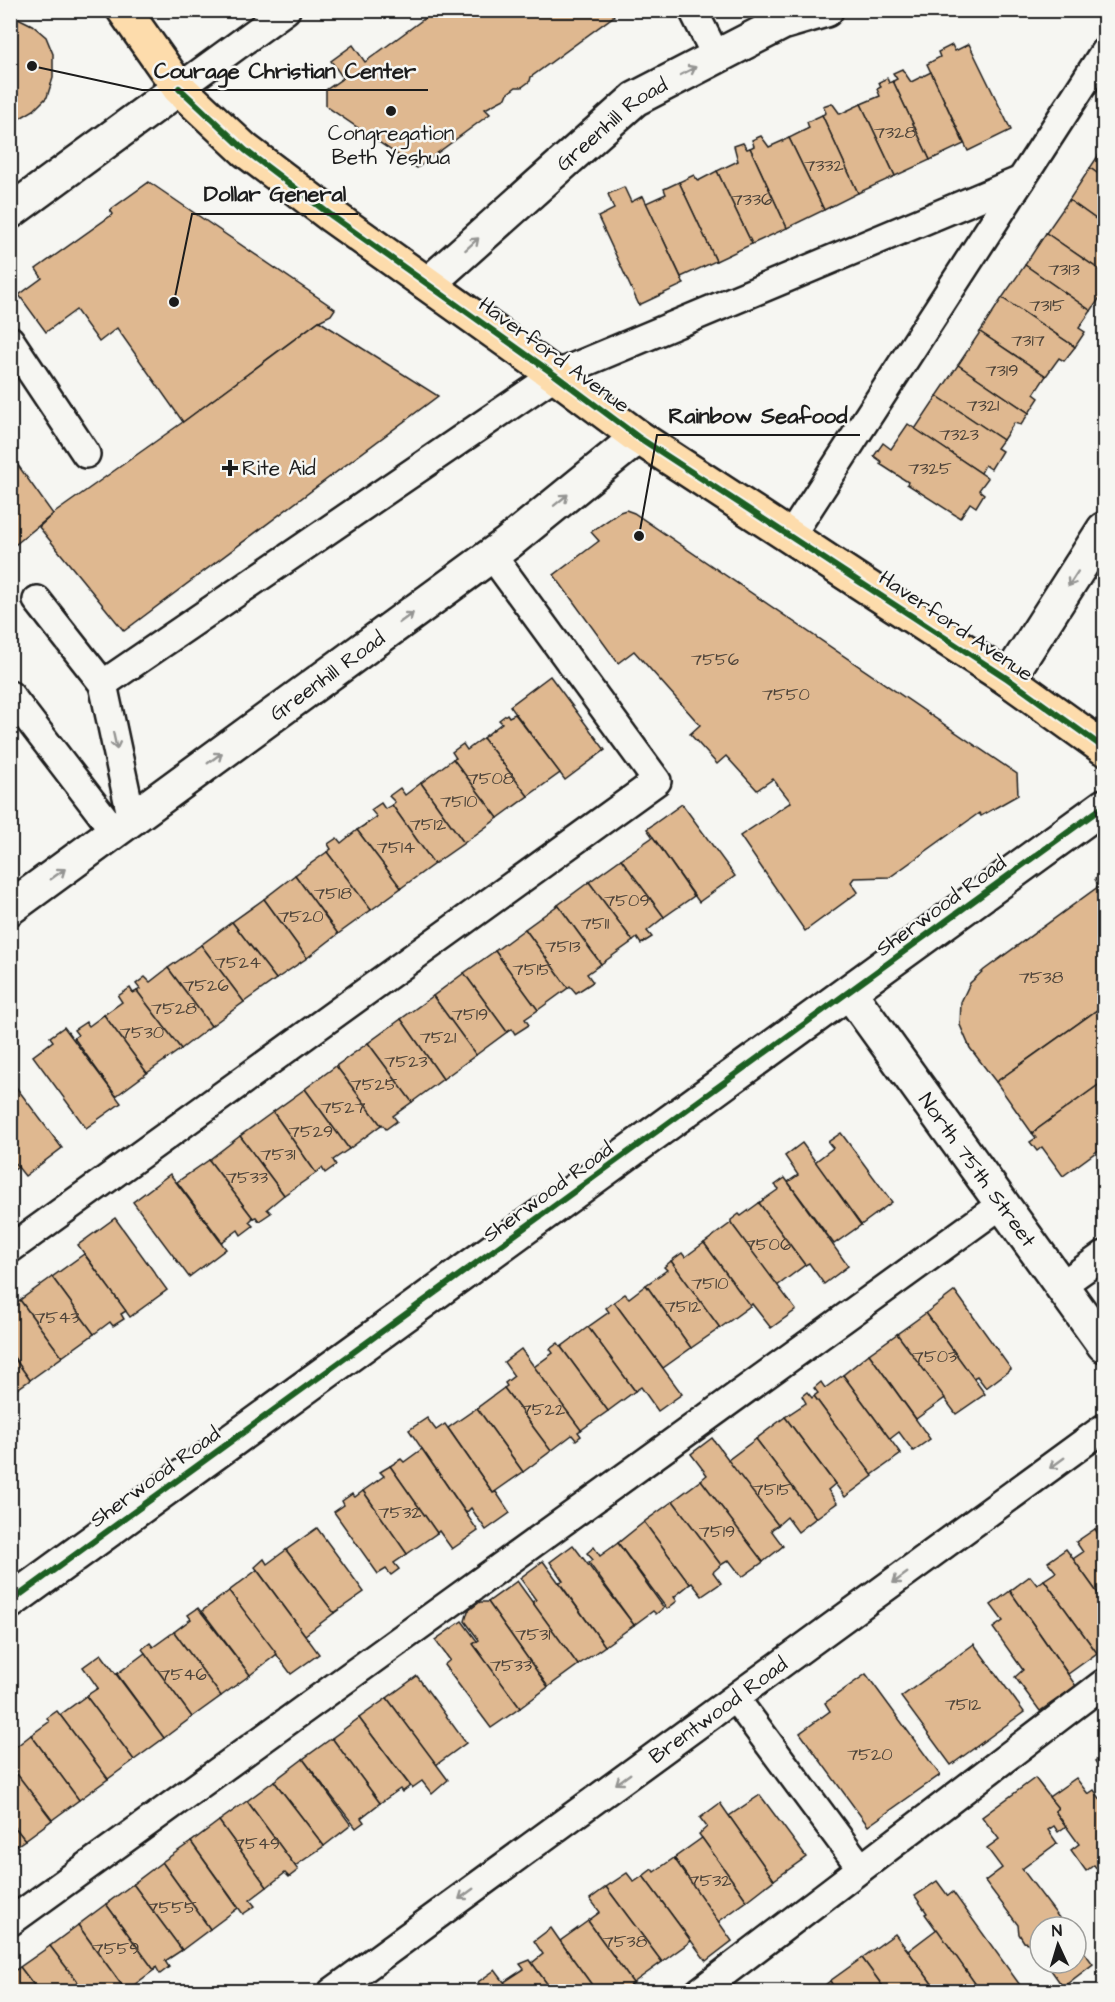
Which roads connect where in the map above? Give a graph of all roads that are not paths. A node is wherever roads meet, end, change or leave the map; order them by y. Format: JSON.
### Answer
{"nodes":[{"id":1,"x":124,"y":10,"type":"edge"},
{"id":2,"x":286,"y":10,"type":"edge"},
{"id":3,"x":693,"y":10,"type":"edge"},
{"id":4,"x":826,"y":10,"type":"edge"},
{"id":5,"x":1104,"y":52,"type":"edge"},
{"id":6,"x":717,"y":56,"type":"junction"},
{"id":7,"x":179,"y":88,"type":"junction"},
{"id":8,"x":1021,"y":180,"type":"junction"},
{"id":9,"x":10,"y":212,"type":"edge"},
{"id":10,"x":429,"y":284,"type":"junction"},
{"id":11,"x":10,"y":340,"type":"edge"},
{"id":12,"x":555,"y":375,"type":"junction"},
{"id":13,"x":638,"y":437,"type":"junction"},
{"id":14,"x":86,"y":454,"type":"dead end"},
{"id":15,"x":1104,"y":529,"type":"edge"},
{"id":16,"x":790,"y":537,"type":"junction"},
{"id":17,"x":491,"y":554,"type":"junction"},
{"id":18,"x":37,"y":600,"type":"dead end"},
{"id":19,"x":1008,"y":679,"type":"junction"},
{"id":20,"x":103,"y":684,"type":"junction"},
{"id":21,"x":10,"y":695,"type":"edge"},
{"id":22,"x":1104,"y":748,"type":"edge"},
{"id":23,"x":1104,"y":806,"type":"edge"},
{"id":24,"x":123,"y":826,"type":"junction"},
{"id":25,"x":10,"y":908,"type":"edge"},
{"id":26,"x":850,"y":993,"type":"junction"},
{"id":27,"x":1002,"y":1204,"type":"junction"},
{"id":28,"x":10,"y":1249,"type":"edge"},
{"id":29,"x":1104,"y":1255,"type":"edge"},
{"id":30,"x":1062,"y":1286,"type":"junction"},
{"id":31,"x":1104,"y":1345,"type":"edge"},
{"id":32,"x":1104,"y":1428,"type":"edge"},
{"id":33,"x":10,"y":1602,"type":"edge"},
{"id":34,"x":1104,"y":1683,"type":"edge"},
{"id":35,"x":735,"y":1698,"type":"junction"},
{"id":36,"x":861,"y":1868,"type":"junction"},
{"id":37,"x":10,"y":1922,"type":"edge"},
{"id":38,"x":332,"y":1992,"type":"edge"},
{"id":39,"x":699,"y":1992,"type":"edge"}],
"edges":[{"from":1,"to":7,"type":"main road","name":"Haverford Avenue"},
{"from":2,"to":7,"type":"lane"},
{"from":3,"to":6,"type":"lane"},
{"from":4,"to":6,"type":"street","name":"Greenhill Road"},
{"from":5,"to":8,"type":"lane"},
{"from":10,"to":6,"type":"street","name":"Greenhill Road","one_way":true},
{"from":7,"to":9,"type":"street"},
{"from":7,"to":10,"type":"main road","name":"Haverford Avenue"},
{"from":8,"to":12,"type":"lane"},
{"from":8,"to":16,"type":"lane"},
{"from":10,"to":12,"type":"main road","name":"Haverford Avenue"},
{"from":11,"to":14,"type":"lane"},
{"from":12,"to":13,"type":"main road","name":"Haverford Avenue"},
{"from":12,"to":20,"type":"lane"},
{"from":13,"to":16,"type":"main road","name":"Haverford Avenue"},
{"from":17,"to":13,"type":"street","name":"Greenhill Road","one_way":true},
{"from":15,"to":19,"type":"street","one_way":true},
{"from":16,"to":19,"type":"main road","name":"Haverford Avenue"},
{"from":24,"to":17,"type":"street","name":"Greenhill Road","one_way":true},
{"from":17,"to":28,"type":"lane"},
{"from":18,"to":20,"type":"lane"},
{"from":19,"to":22,"type":"main road","name":"Haverford Avenue"},
{"from":20,"to":24,"type":"lane","one_way":true},
{"from":21,"to":24,"type":"lane"},
{"from":23,"to":26,"type":"street","name":"Sherwood Road"},
{"from":25,"to":24,"type":"street","name":"Greenhill Road","one_way":true},
{"from":26,"to":27,"type":"street","name":"North 75th Street"},
{"from":26,"to":33,"type":"street","name":"Sherwood Road"},
{"from":27,"to":30,"type":"street","name":"North 75th Street"},
{"from":27,"to":37,"type":"lane"},
{"from":29,"to":30,"type":"lane"},
{"from":30,"to":31,"type":"street","name":"North 75th Street"},
{"from":32,"to":35,"type":"lane","name":"Brentwood Road","one_way":true},
{"from":34,"to":36,"type":"lane"},
{"from":35,"to":36,"type":"lane"},
{"from":35,"to":38,"type":"lane","name":"Brentwood Road","one_way":true},
{"from":36,"to":39,"type":"lane"}]}
